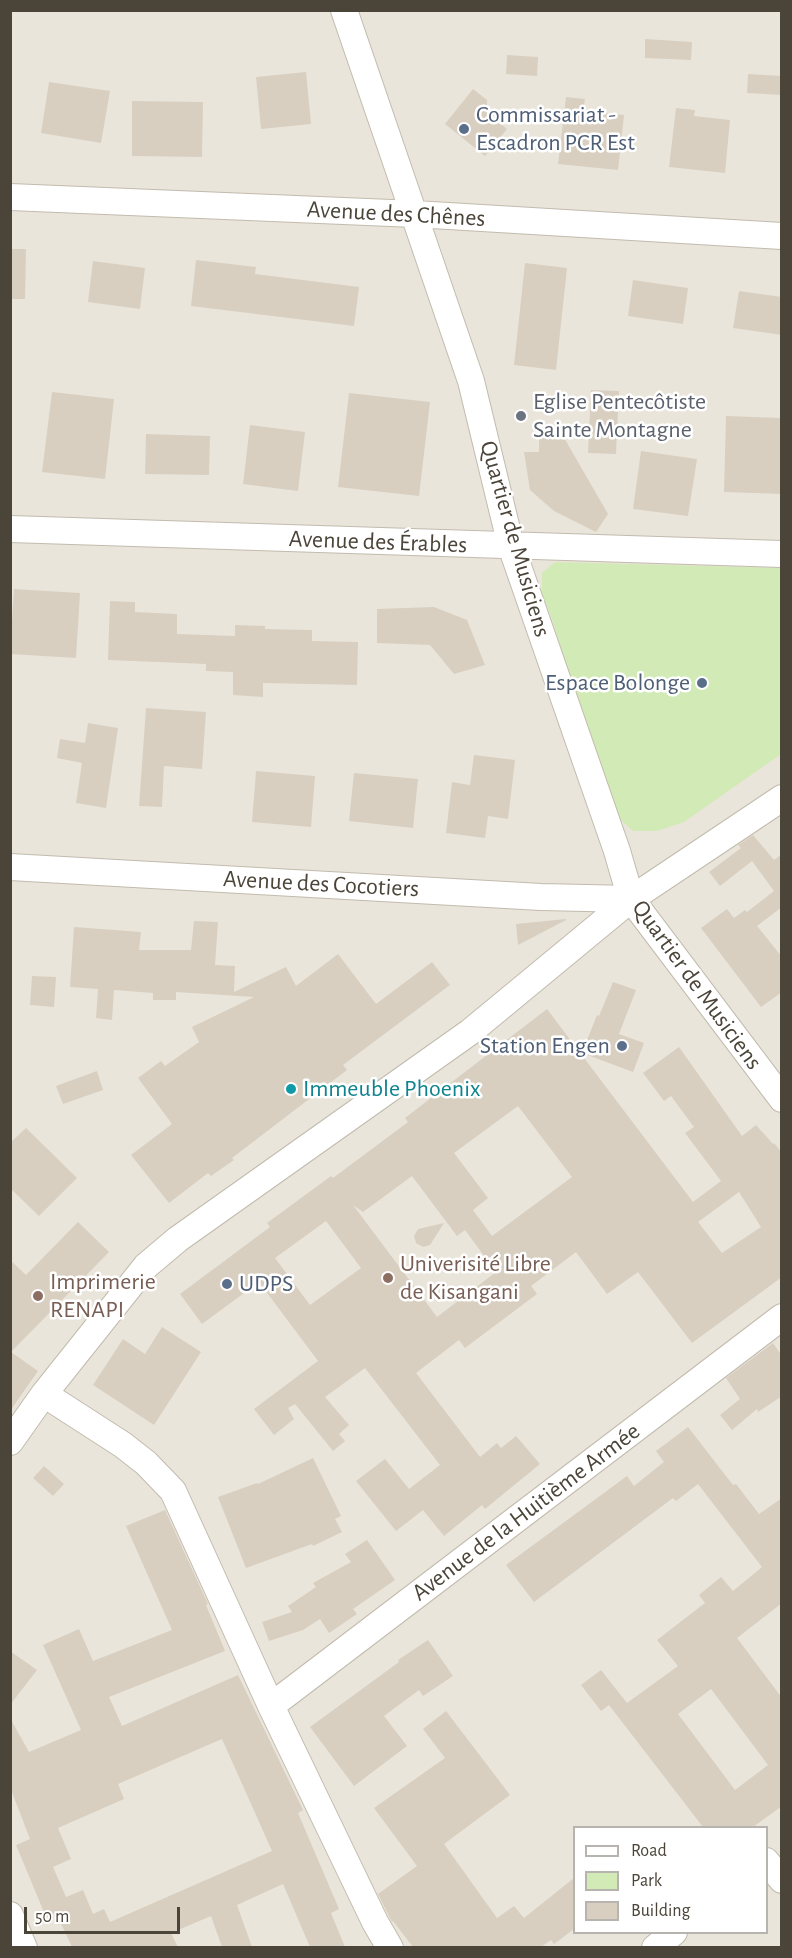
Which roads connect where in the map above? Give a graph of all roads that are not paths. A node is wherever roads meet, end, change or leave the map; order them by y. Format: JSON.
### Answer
{"nodes":[{"id":1,"x":344,"y":10,"type":"edge"},
{"id":2,"x":10,"y":197,"type":"edge"},
{"id":3,"x":415,"y":214,"type":"junction"},
{"id":4,"x":782,"y":236,"type":"edge"},
{"id":5,"x":10,"y":529,"type":"edge"},
{"id":6,"x":512,"y":546,"type":"junction"},
{"id":7,"x":782,"y":554,"type":"edge"},
{"id":8,"x":782,"y":798,"type":"edge"},
{"id":9,"x":10,"y":867,"type":"edge"},
{"id":10,"x":631,"y":899,"type":"junction"},
{"id":11,"x":782,"y":1099,"type":"edge"},
{"id":12,"x":782,"y":1317,"type":"edge"},
{"id":13,"x":44,"y":1394,"type":"junction"},
{"id":14,"x":10,"y":1442,"type":"edge"},
{"id":15,"x":271,"y":1706,"type":"junction"},
{"id":16,"x":782,"y":1847,"type":"edge"},
{"id":17,"x":768,"y":1858,"type":"edge"},
{"id":18,"x":768,"y":1862,"type":"edge"},
{"id":19,"x":782,"y":1880,"type":"edge"},
{"id":20,"x":10,"y":1915,"type":"edge"},
{"id":21,"x":671,"y":1934,"type":"edge"},
{"id":22,"x":24,"y":1947,"type":"edge"},
{"id":23,"x":390,"y":1947,"type":"edge"},
{"id":24,"x":655,"y":1947,"type":"edge"}],
"edges":[{"from":1,"to":3,"type":"street","name":"Quartier de Musiciens"},
{"from":2,"to":3,"type":"street","name":"Avenue des Chênes"},
{"from":3,"to":4,"type":"street","name":"Avenue des Chênes"},
{"from":3,"to":6,"type":"street","name":"Quartier de Musiciens"},
{"from":5,"to":6,"type":"street","name":"Avenue des Érables"},
{"from":6,"to":7,"type":"street","name":"Avenue des Érables"},
{"from":6,"to":10,"type":"street","name":"Quartier de Musiciens"},
{"from":8,"to":10,"type":"street"},
{"from":9,"to":10,"type":"street","name":"Avenue des Cocotiers"},
{"from":10,"to":11,"type":"street","name":"Quartier de Musiciens"},
{"from":10,"to":13,"type":"street"},
{"from":12,"to":15,"type":"street","name":"Avenue de la Huitième Armée"},
{"from":13,"to":14,"type":"street"},
{"from":13,"to":15,"type":"street"},
{"from":15,"to":23,"type":"street"},
{"from":16,"to":17,"type":"street"},
{"from":18,"to":19,"type":"street"},
{"from":20,"to":22,"type":"street"},
{"from":21,"to":24,"type":"street"}]}
